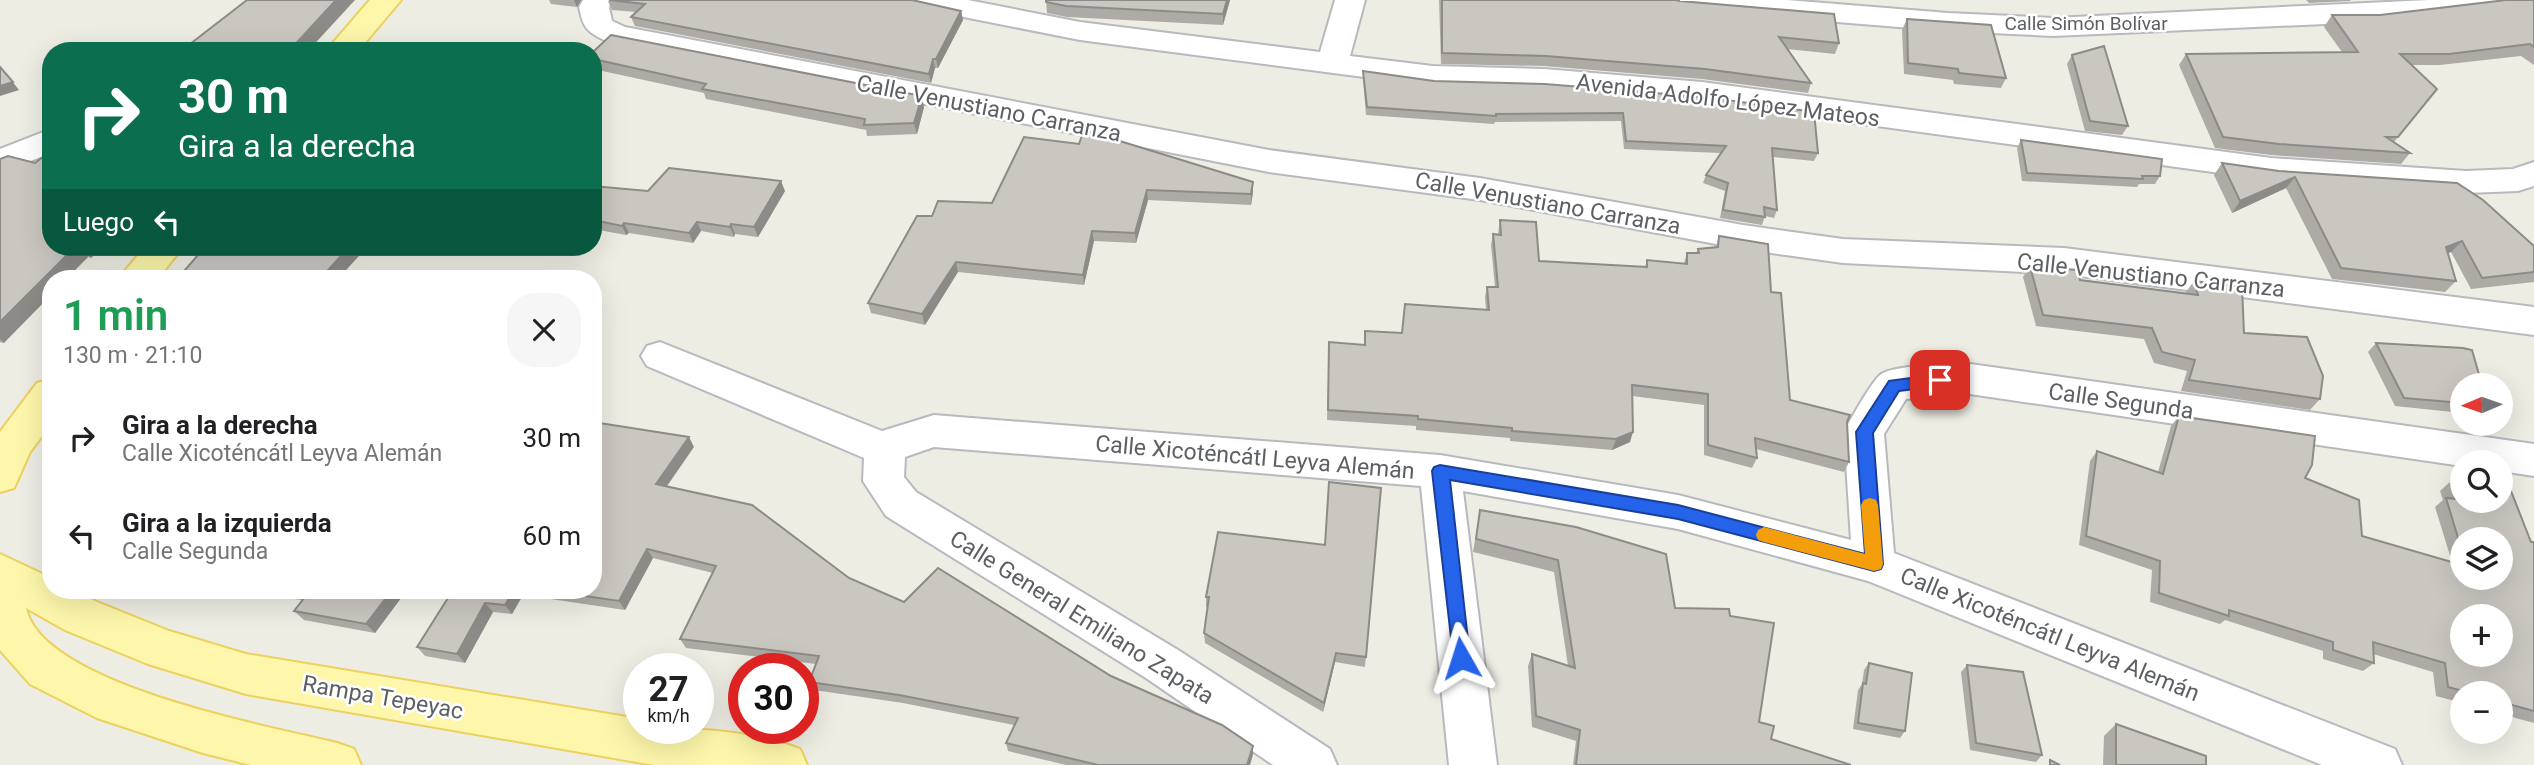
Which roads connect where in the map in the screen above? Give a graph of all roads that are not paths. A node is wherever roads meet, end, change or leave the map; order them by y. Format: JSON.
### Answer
{"nodes":[{"id":1,"x":386,"y":0,"type":"edge"},
{"id":2,"x":598,"y":0,"type":"edge"},
{"id":3,"x":923,"y":0,"type":"edge"},
{"id":4,"x":1350,"y":0,"type":"edge"},
{"id":5,"x":1677,"y":0,"type":"edge"},
{"id":6,"x":2495,"y":0,"type":"edge"},
{"id":7,"x":2409,"y":5,"type":"edge"},
{"id":8,"x":349,"y":42,"type":"edge"},
{"id":9,"x":1332,"y":63,"type":"junction"},
{"id":10,"x":42,"y":144,"type":"edge"},
{"id":11,"x":0,"y":162,"type":"edge"},
{"id":12,"x":2534,"y":173,"type":"edge"},
{"id":13,"x":157,"y":256,"type":"edge"},
{"id":14,"x":144,"y":270,"type":"edge"},
{"id":15,"x":2534,"y":321,"type":"edge"},
{"id":16,"x":660,"y":356,"type":"dead end"},
{"id":17,"x":42,"y":406,"type":"edge"},
{"id":18,"x":885,"y":449,"type":"junction"},
{"id":19,"x":2534,"y":460,"type":"edge"},
{"id":20,"x":1440,"y":471,"type":"junction"},
{"id":21,"x":0,"y":476,"type":"edge"},
{"id":22,"x":1874,"y":564,"type":"junction"},
{"id":23,"x":0,"y":572,"type":"edge"},
{"id":24,"x":0,"y":587,"type":"edge"},
{"id":25,"x":42,"y":595,"type":"edge"},
{"id":26,"x":50,"y":599,"type":"edge"},
{"id":27,"x":337,"y":765,"type":"edge"},
{"id":28,"x":783,"y":765,"type":"edge"},
{"id":29,"x":1314,"y":765,"type":"edge"},
{"id":30,"x":1473,"y":765,"type":"edge"},
{"id":31,"x":2378,"y":765,"type":"edge"}],
"edges":[{"from":1,"to":8,"type":"main road"},
{"from":2,"to":15,"type":"street","name":"Calle Venustiano Carranza"},
{"from":3,"to":9,"type":"street","name":"Avenida Adolfo López Mateos"},
{"from":4,"to":9,"type":"street"},
{"from":5,"to":7,"type":"street","name":"Calle Simón Bolívar"},
{"from":6,"to":7,"type":"street","name":"Calle Simón Bolívar"},
{"from":9,"to":12,"type":"street","name":"Avenida Adolfo López Mateos"},
{"from":10,"to":11,"type":"street"},
{"from":13,"to":14,"type":"main road"},
{"from":16,"to":18,"type":"street"},
{"from":17,"to":21,"type":"main road"},
{"from":18,"to":20,"type":"street","name":"Calle Xicoténcátl Leyva Alemán"},
{"from":18,"to":29,"type":"street","name":"Calle General Emiliano Zapata"},
{"from":19,"to":22,"type":"street","name":"Calle Segunda"},
{"from":20,"to":22,"type":"street","name":"Calle Xicoténcátl Leyva Alemán"},
{"from":20,"to":30,"type":"street"},
{"from":22,"to":31,"type":"street","name":"Calle Xicoténcátl Leyva Alemán"},
{"from":23,"to":25,"type":"main road","name":"Rampa Tepeyac"},
{"from":24,"to":27,"type":"main road"},
{"from":26,"to":28,"type":"main road","name":"Rampa Tepeyac"}]}
